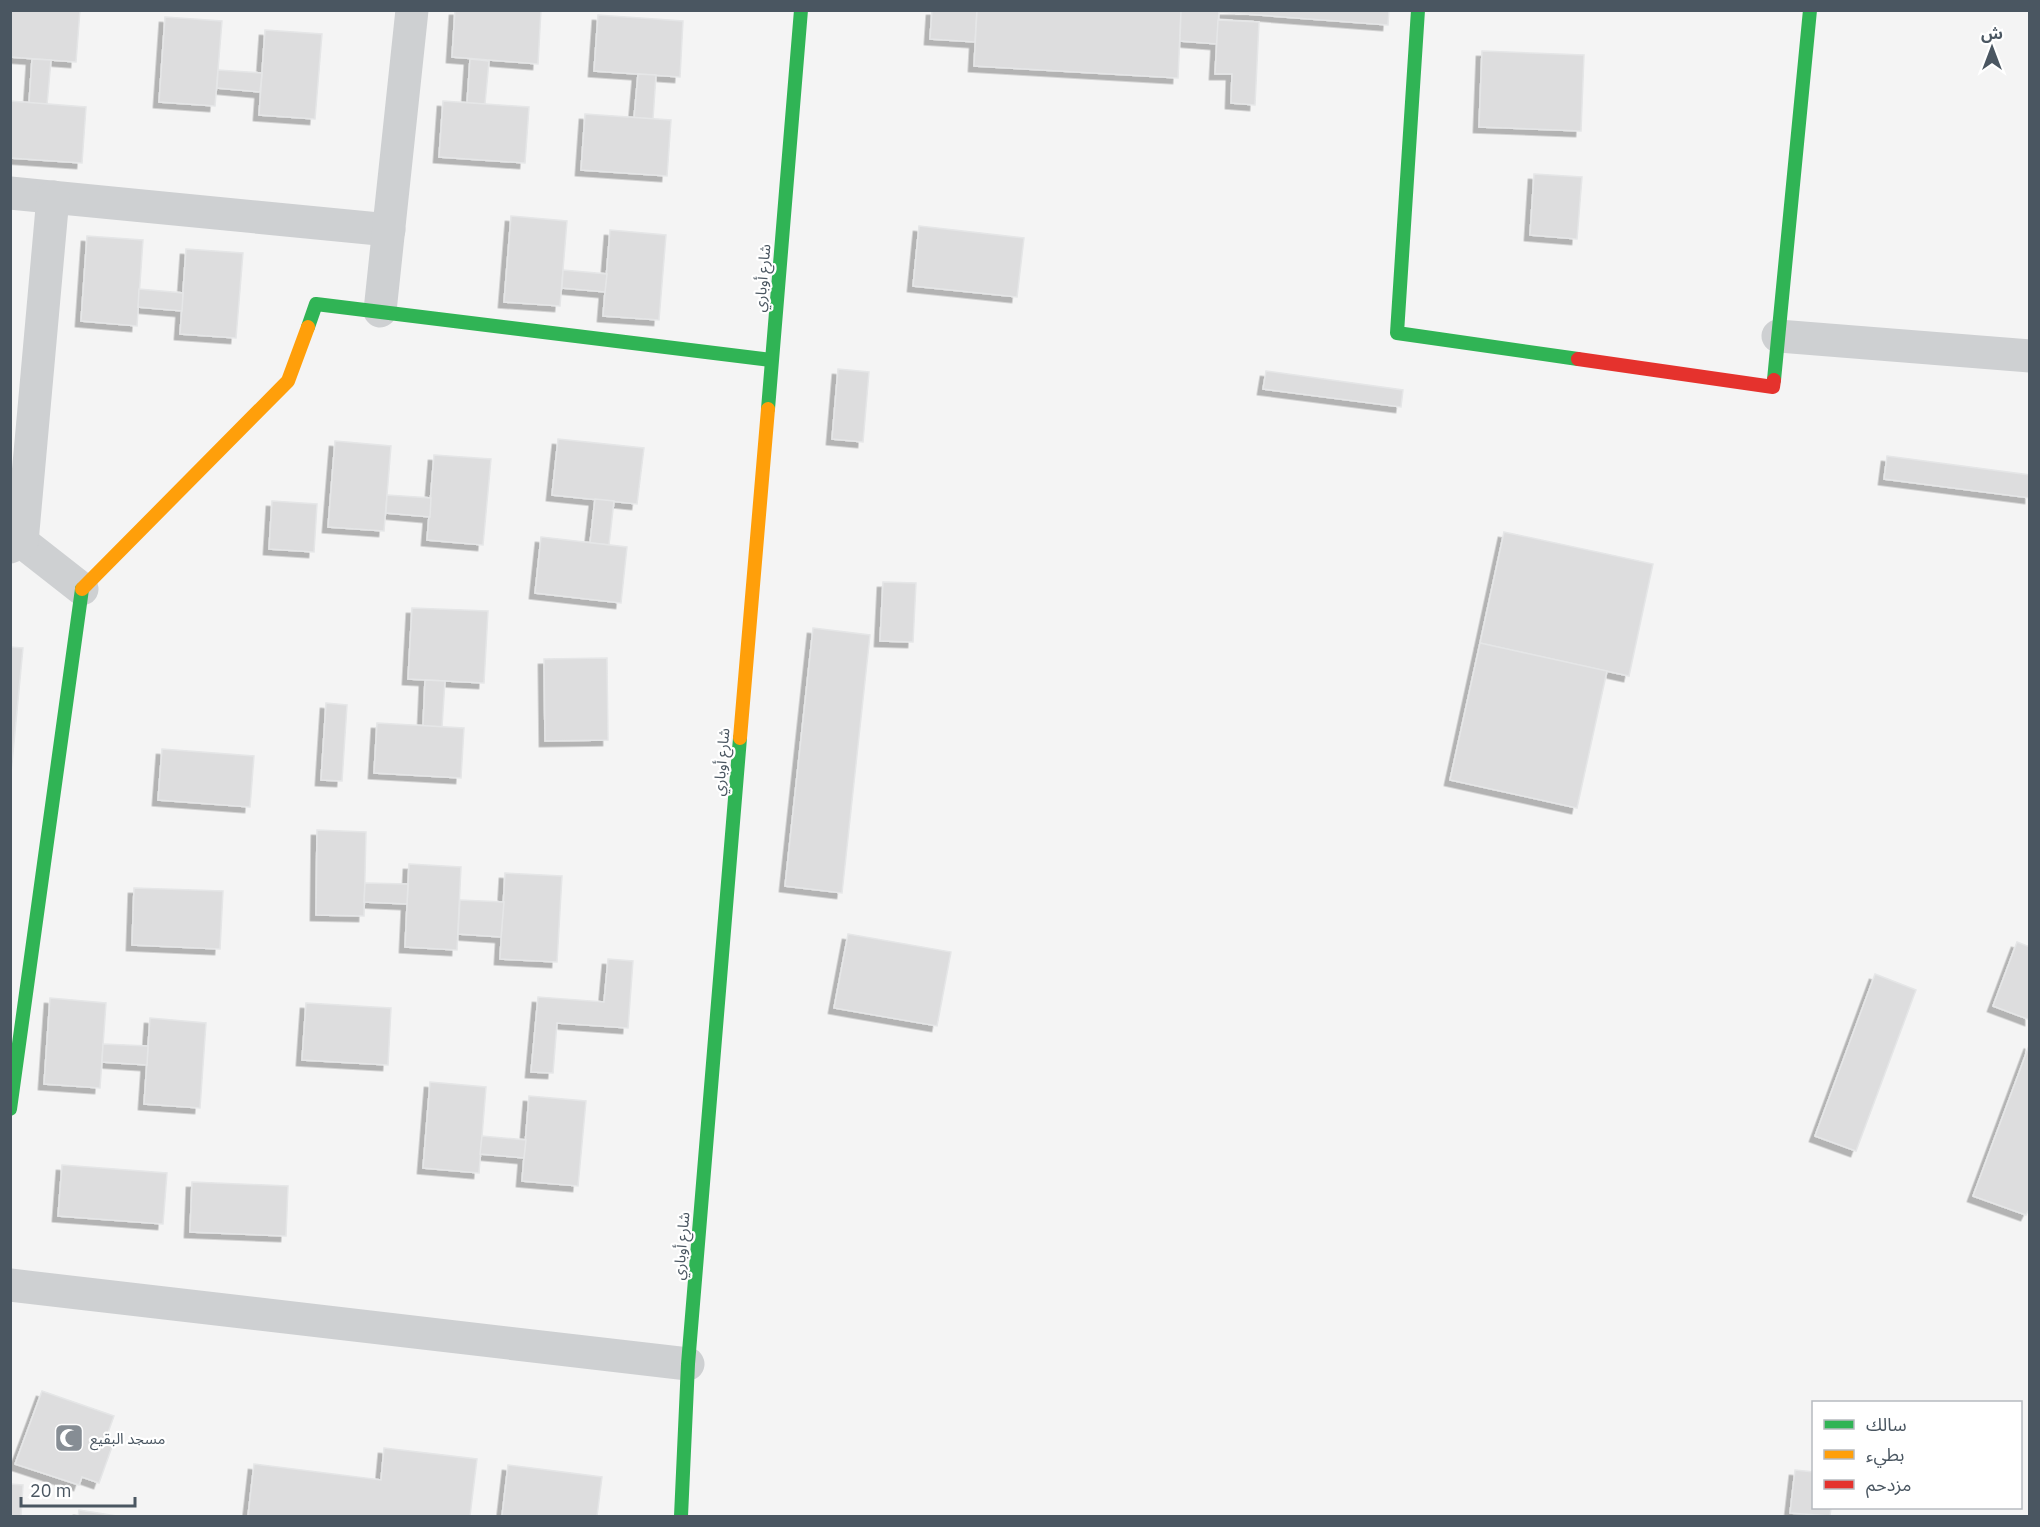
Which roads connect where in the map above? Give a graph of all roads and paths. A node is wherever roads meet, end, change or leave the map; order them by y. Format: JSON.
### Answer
{"nodes":[{"id":1,"x":411,"y":10,"type":"edge"},
{"id":2,"x":801,"y":10,"type":"edge"},
{"id":3,"x":1418,"y":10,"type":"edge"},
{"id":4,"x":1810,"y":10,"type":"edge"},
{"id":5,"x":10,"y":193,"type":"edge"},
{"id":6,"x":53,"y":197,"type":"junction"},
{"id":7,"x":389,"y":230,"type":"junction"},
{"id":8,"x":380,"y":311,"type":"junction"},
{"id":9,"x":1778,"y":336,"type":"junction"},
{"id":10,"x":2030,"y":356,"type":"edge"},
{"id":11,"x":771,"y":360,"type":"junction"},
{"id":12,"x":16,"y":544,"type":"edge"},
{"id":13,"x":82,"y":589,"type":"junction"},
{"id":14,"x":10,"y":1109,"type":"edge"},
{"id":15,"x":10,"y":1285,"type":"edge"},
{"id":16,"x":688,"y":1364,"type":"junction"},
{"id":17,"x":681,"y":1516,"type":"edge"}],
"edges":[{"from":1,"to":7,"type":"street"},
{"from":2,"to":11,"type":"street","name":"شارع أوباري"},
{"from":3,"to":9,"type":"street"},
{"from":4,"to":9,"type":"street"},
{"from":5,"to":6,"type":"street"},
{"from":6,"to":7,"type":"street"},
{"from":6,"to":12,"type":"street"},
{"from":7,"to":8,"type":"street"},
{"from":8,"to":11,"type":"street"},
{"from":8,"to":13,"type":"street"},
{"from":9,"to":10,"type":"street"},
{"from":11,"to":16,"type":"street","name":"شارع أوباري"},
{"from":12,"to":13,"type":"street"},
{"from":13,"to":14,"type":"street"},
{"from":15,"to":16,"type":"street"},
{"from":16,"to":17,"type":"street","name":"شارع أوباري"}]}
